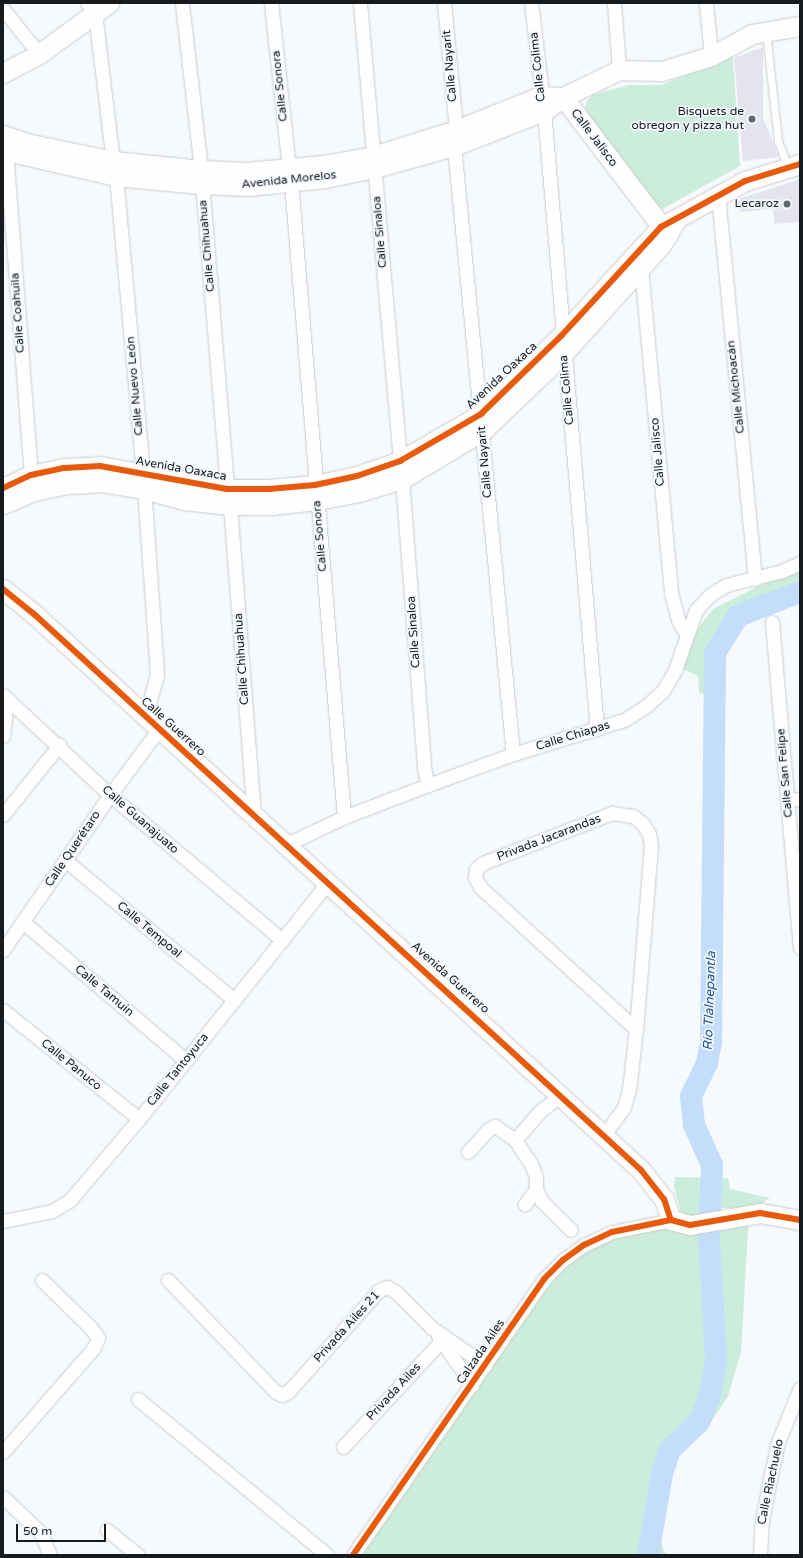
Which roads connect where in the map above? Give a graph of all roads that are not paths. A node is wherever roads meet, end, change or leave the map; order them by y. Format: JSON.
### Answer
{"nodes":[{"id":1,"x":182,"y":3,"type":"edge"},
{"id":2,"x":272,"y":3,"type":"edge"},
{"id":3,"x":360,"y":3,"type":"edge"},
{"id":4,"x":444,"y":3,"type":"edge"},
{"id":5,"x":531,"y":3,"type":"edge"},
{"id":6,"x":614,"y":3,"type":"edge"},
{"id":7,"x":706,"y":3,"type":"edge"},
{"id":8,"x":97,"y":6,"type":"edge"},
{"id":9,"x":3,"y":9,"type":"edge"},
{"id":10,"x":800,"y":26,"type":"edge"},
{"id":11,"x":766,"y":30,"type":"junction"},
{"id":12,"x":39,"y":54,"type":"junction"},
{"id":13,"x":710,"y":56,"type":"junction"},
{"id":14,"x":619,"y":70,"type":"junction"},
{"id":15,"x":3,"y":73,"type":"edge"},
{"id":16,"x":563,"y":97,"type":"junction"},
{"id":17,"x":542,"y":103,"type":"junction"},
{"id":18,"x":455,"y":138,"type":"junction"},
{"id":19,"x":4,"y":145,"type":"edge"},
{"id":20,"x":373,"y":162,"type":"junction"},
{"id":21,"x":794,"y":166,"type":"edge"},
{"id":22,"x":114,"y":168,"type":"junction"},
{"id":23,"x":290,"y":175,"type":"junction"},
{"id":24,"x":201,"y":177,"type":"junction"},
{"id":25,"x":718,"y":195,"type":"junction"},
{"id":26,"x":668,"y":227,"type":"junction"},
{"id":27,"x":641,"y":268,"type":"junction"},
{"id":28,"x":562,"y":335,"type":"junction"},
{"id":29,"x":564,"y":354,"type":"junction"},
{"id":30,"x":481,"y":422,"type":"junction"},
{"id":31,"x":401,"y":470,"type":"junction"},
{"id":32,"x":31,"y":475,"type":"junction"},
{"id":33,"x":143,"y":481,"type":"junction"},
{"id":34,"x":3,"y":488,"type":"edge"},
{"id":35,"x":316,"y":492,"type":"junction"},
{"id":36,"x":228,"y":497,"type":"junction"},
{"id":37,"x":3,"y":504,"type":"edge"},
{"id":38,"x":800,"y":563,"type":"edge"},
{"id":39,"x":755,"y":579,"type":"junction"},
{"id":40,"x":3,"y":589,"type":"edge"},
{"id":41,"x":772,"y":622,"type":"dead end"},
{"id":42,"x":686,"y":634,"type":"junction"},
{"id":43,"x":5,"y":696,"type":"edge"},
{"id":44,"x":141,"y":712,"type":"junction"},
{"id":45,"x":159,"y":729,"type":"junction"},
{"id":46,"x":597,"y":730,"type":"junction"},
{"id":47,"x":3,"y":736,"type":"edge"},
{"id":48,"x":59,"y":745,"type":"junction"},
{"id":49,"x":513,"y":754,"type":"junction"},
{"id":50,"x":428,"y":785,"type":"junction"},
{"id":51,"x":110,"y":795,"type":"junction"},
{"id":52,"x":794,"y":799,"type":"edge"},
{"id":53,"x":254,"y":814,"type":"junction"},
{"id":54,"x":3,"y":815,"type":"edge"},
{"id":55,"x":344,"y":817,"type":"junction"},
{"id":56,"x":286,"y":844,"type":"junction"},
{"id":57,"x":65,"y":860,"type":"junction"},
{"id":58,"x":328,"y":882,"type":"junction"},
{"id":59,"x":23,"y":922,"type":"junction"},
{"id":60,"x":282,"y":940,"type":"junction"},
{"id":61,"x":800,"y":948,"type":"edge"},
{"id":62,"x":3,"y":950,"type":"edge"},
{"id":63,"x":234,"y":1000,"type":"junction"},
{"id":64,"x":4,"y":1013,"type":"edge"},
{"id":65,"x":636,"y":1029,"type":"junction"},
{"id":66,"x":185,"y":1060,"type":"junction"},
{"id":67,"x":558,"y":1093,"type":"junction"},
{"id":68,"x":139,"y":1119,"type":"junction"},
{"id":69,"x":604,"y":1135,"type":"junction"},
{"id":70,"x":515,"y":1140,"type":"junction"},
{"id":71,"x":468,"y":1152,"type":"dead end"},
{"id":72,"x":536,"y":1189,"type":"junction"},
{"id":73,"x":525,"y":1204,"type":"dead end"},
{"id":74,"x":671,"y":1220,"type":"junction"},
{"id":75,"x":800,"y":1220,"type":"edge"},
{"id":76,"x":3,"y":1221,"type":"edge"},
{"id":77,"x":571,"y":1230,"type":"dead end"},
{"id":78,"x":42,"y":1280,"type":"dead end"},
{"id":79,"x":168,"y":1280,"type":"dead end"},
{"id":80,"x":443,"y":1339,"type":"junction"},
{"id":81,"x":485,"y":1365,"type":"junction"},
{"id":82,"x":472,"y":1385,"type":"junction"},
{"id":83,"x":800,"y":1388,"type":"edge"},
{"id":84,"x":138,"y":1399,"type":"dead end"},
{"id":85,"x":343,"y":1446,"type":"dead end"},
{"id":86,"x":3,"y":1452,"type":"edge"},
{"id":87,"x":3,"y":1497,"type":"edge"},
{"id":88,"x":108,"y":1530,"type":"dead end"},
{"id":89,"x":50,"y":1555,"type":"edge"},
{"id":90,"x":138,"y":1555,"type":"edge"},
{"id":91,"x":326,"y":1555,"type":"edge"},
{"id":92,"x":353,"y":1555,"type":"edge"},
{"id":93,"x":760,"y":1555,"type":"edge"}],
"edges":[{"from":1,"to":24,"type":"street","name":"Calle Chihuahua"},
{"from":2,"to":23,"type":"street","name":"Calle Sonora"},
{"from":3,"to":20,"type":"street","name":"Calle Sinaloa"},
{"from":4,"to":18,"type":"street","name":"Calle Nayarit"},
{"from":5,"to":17,"type":"street","name":"Calle Colima"},
{"from":6,"to":14,"type":"street"},
{"from":7,"to":13,"type":"street"},
{"from":8,"to":12,"type":"street"},
{"from":8,"to":22,"type":"street","name":"Calle Nuevo León"},
{"from":9,"to":12,"type":"street"},
{"from":10,"to":11,"type":"street","name":"Avenida Morelos"},
{"from":11,"to":13,"type":"street","name":"Avenida Morelos"},
{"from":11,"to":21,"type":"lane"},
{"from":12,"to":15,"type":"street"},
{"from":13,"to":14,"type":"street","name":"Avenida Morelos"},
{"from":14,"to":16,"type":"street","name":"Avenida Morelos"},
{"from":16,"to":17,"type":"street","name":"Avenida Morelos"},
{"from":16,"to":26,"type":"street","name":"Calle Jalisco"},
{"from":17,"to":18,"type":"street","name":"Avenida Morelos"},
{"from":17,"to":28,"type":"street","name":"Calle Colima"},
{"from":18,"to":20,"type":"street","name":"Avenida Morelos"},
{"from":18,"to":30,"type":"street","name":"Calle Nayarit"},
{"from":19,"to":22,"type":"street","name":"Avenida Morelos"},
{"from":19,"to":32,"type":"street","name":"Calle Coahuila"},
{"from":20,"to":23,"type":"street","name":"Avenida Morelos"},
{"from":20,"to":31,"type":"street","name":"Calle Sinaloa"},
{"from":21,"to":25,"type":"street","name":"Avenida Oaxaca"},
{"from":22,"to":24,"type":"street","name":"Avenida Morelos"},
{"from":22,"to":33,"type":"street","name":"Calle Nuevo León"},
{"from":23,"to":24,"type":"street","name":"Avenida Morelos"},
{"from":23,"to":35,"type":"street","name":"Calle Sonora"},
{"from":24,"to":36,"type":"street","name":"Calle Chihuahua"},
{"from":25,"to":26,"type":"street","name":"Avenida Oaxaca"},
{"from":25,"to":39,"type":"street","name":"Calle Michoacán"},
{"from":26,"to":27,"type":"street","name":"Avenida Oaxaca"},
{"from":26,"to":28,"type":"street","name":"Avenida Oaxaca"},
{"from":27,"to":29,"type":"street","name":"Avenida Oaxaca"},
{"from":27,"to":42,"type":"street","name":"Calle Jalisco"},
{"from":28,"to":29,"type":"street","name":"Calle Colima"},
{"from":28,"to":30,"type":"street","name":"Avenida Oaxaca"},
{"from":29,"to":30,"type":"street","name":"Avenida Oaxaca"},
{"from":29,"to":46,"type":"street","name":"Calle Colima"},
{"from":30,"to":31,"type":"street","name":"Avenida Oaxaca"},
{"from":30,"to":49,"type":"street","name":"Calle Nayarit"},
{"from":31,"to":35,"type":"street","name":"Avenida Oaxaca"},
{"from":31,"to":50,"type":"street","name":"Calle Sinaloa"},
{"from":32,"to":33,"type":"street","name":"Avenida Oaxaca"},
{"from":32,"to":34,"type":"street","name":"Avenida Oaxaca"},
{"from":33,"to":36,"type":"street","name":"Avenida Oaxaca"},
{"from":33,"to":37,"type":"street","name":"Avenida Oaxaca"},
{"from":33,"to":44,"type":"street","name":"Calle Nuevo León"},
{"from":35,"to":36,"type":"street","name":"Avenida Oaxaca"},
{"from":35,"to":55,"type":"street","name":"Calle Sonora"},
{"from":36,"to":53,"type":"street","name":"Calle Chihuahua"},
{"from":38,"to":39,"type":"street","name":"Calle Chiapas"},
{"from":39,"to":42,"type":"street","name":"Calle Chiapas"},
{"from":40,"to":44,"type":"street","name":"Calle Guerrero"},
{"from":41,"to":52,"type":"street","name":"Calle San Felipe"},
{"from":42,"to":46,"type":"street","name":"Calle Chiapas"},
{"from":43,"to":47,"type":"street"},
{"from":43,"to":48,"type":"street","name":"Calle Guanajuato"},
{"from":44,"to":45,"type":"street","name":"Calle Guerrero"},
{"from":45,"to":51,"type":"street","name":"Calle Querétaro"},
{"from":45,"to":53,"type":"street","name":"Calle Guerrero"},
{"from":46,"to":49,"type":"street","name":"Calle Chiapas"},
{"from":48,"to":51,"type":"street","name":"Calle Guanajuato"},
{"from":48,"to":54,"type":"street"},
{"from":49,"to":50,"type":"street","name":"Calle Chiapas"},
{"from":50,"to":55,"type":"street","name":"Calle Chiapas"},
{"from":51,"to":57,"type":"street","name":"Calle Querétaro"},
{"from":51,"to":60,"type":"street","name":"Calle Guanajuato"},
{"from":52,"to":61,"type":"street","name":"Calle San Felipe"},
{"from":53,"to":56,"type":"street","name":"Calle Guerrero"},
{"from":55,"to":56,"type":"street","name":"Calle Chiapas"},
{"from":56,"to":58,"type":"street","name":"Calle Guerrero"},
{"from":57,"to":59,"type":"street","name":"Calle Querétaro"},
{"from":57,"to":63,"type":"street","name":"Calle Tempoal"},
{"from":58,"to":60,"type":"street","name":"Calle Tantoyuca"},
{"from":58,"to":67,"type":"street","name":"Avenida Guerrero"},
{"from":59,"to":62,"type":"street","name":"Calle Querétaro"},
{"from":59,"to":66,"type":"street","name":"Calle Tamuin"},
{"from":60,"to":63,"type":"street","name":"Calle Tantoyuca"},
{"from":63,"to":66,"type":"street","name":"Calle Tantoyuca"},
{"from":64,"to":68,"type":"street","name":"Calle Panuco"},
{"from":65,"to":65,"type":"street","name":"Privada Jacarandas"},
{"from":65,"to":69,"type":"street","name":"Privada Jacarandas"},
{"from":66,"to":68,"type":"street","name":"Calle Tantoyuca"},
{"from":67,"to":69,"type":"street","name":"Avenida Guerrero"},
{"from":67,"to":70,"type":"street"},
{"from":68,"to":76,"type":"street","name":"Calle Tantoyuca"},
{"from":69,"to":74,"type":"street","name":"Avenida Guerrero"},
{"from":70,"to":71,"type":"street"},
{"from":70,"to":72,"type":"street"},
{"from":72,"to":73,"type":"street"},
{"from":72,"to":77,"type":"street"},
{"from":74,"to":75,"type":"street"},
{"from":74,"to":81,"type":"street","name":"Calzada Ailes"},
{"from":78,"to":86,"type":"street"},
{"from":79,"to":80,"type":"street","name":"Privada Ailes 21"},
{"from":80,"to":81,"type":"street","name":"Privada Ailes 21"},
{"from":80,"to":82,"type":"street","name":"Privada Ailes 21"},
{"from":80,"to":85,"type":"street","name":"Privada Ailes"},
{"from":81,"to":82,"type":"street","name":"Calzada Ailes"},
{"from":82,"to":92,"type":"street","name":"Calzada Ailes"},
{"from":83,"to":93,"type":"street","name":"Calle Riachuelo"},
{"from":84,"to":91,"type":"street"},
{"from":87,"to":89,"type":"street"},
{"from":88,"to":90,"type":"street"}]}
